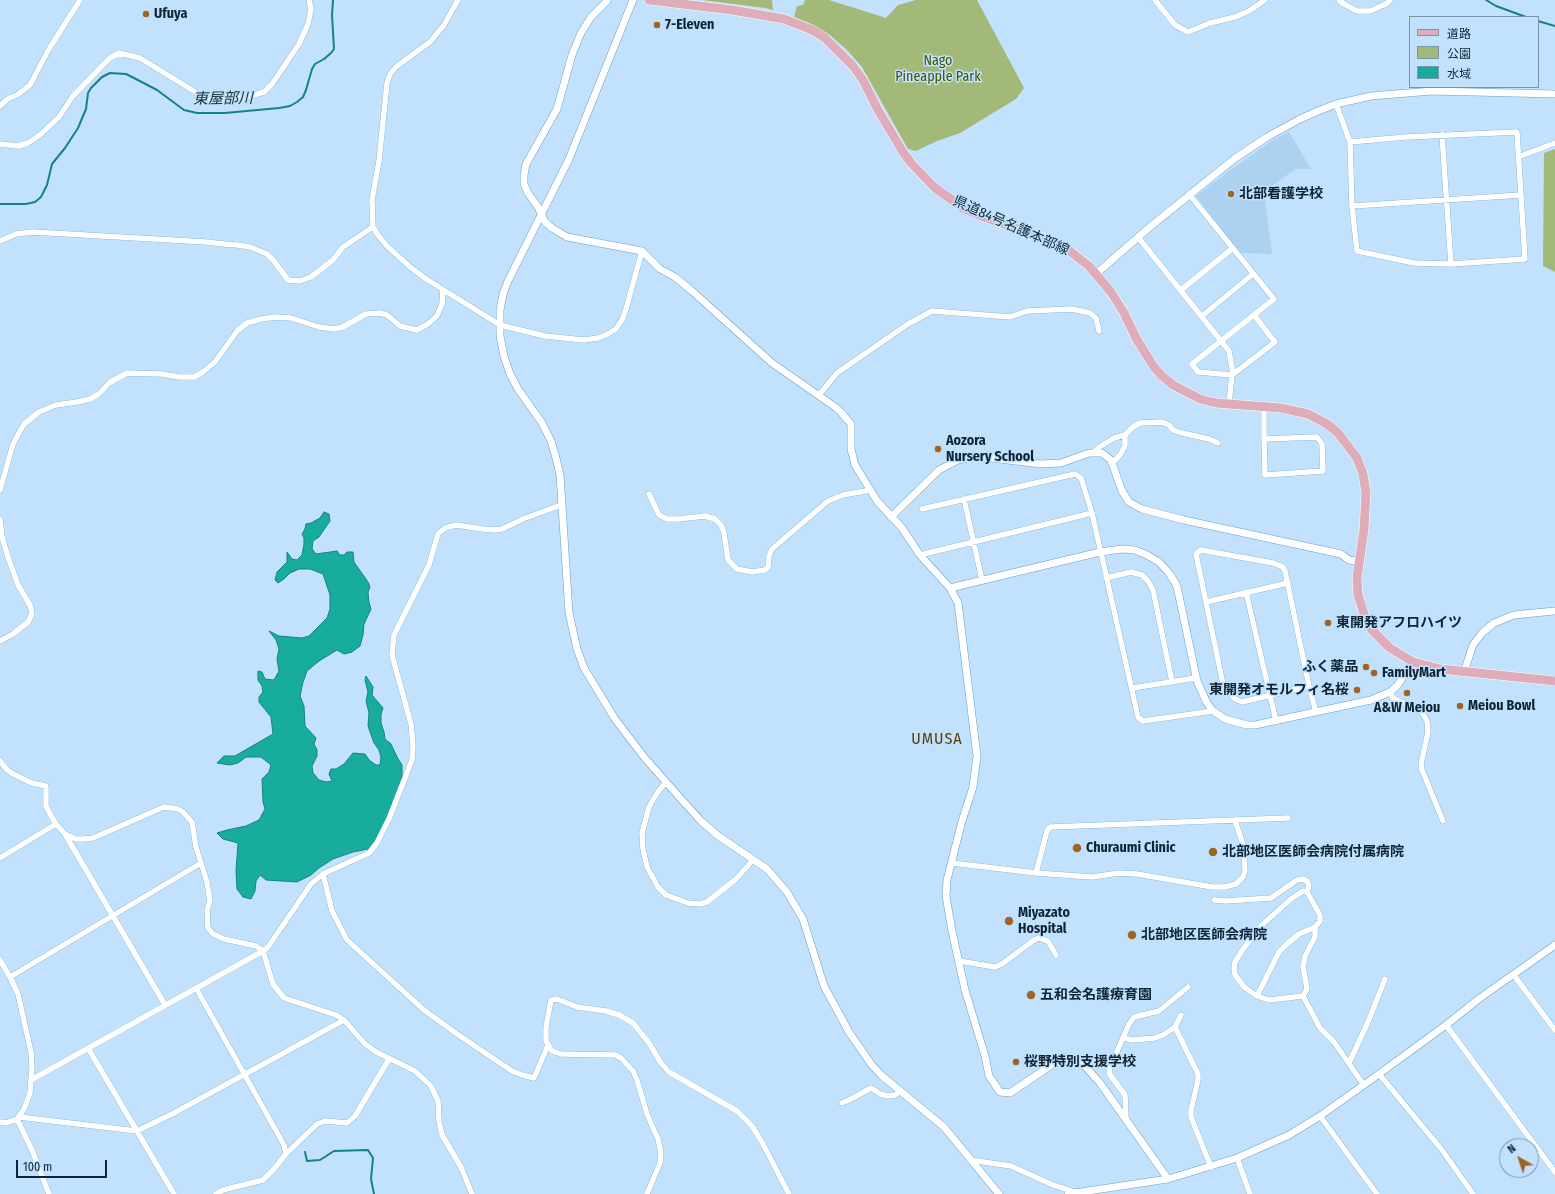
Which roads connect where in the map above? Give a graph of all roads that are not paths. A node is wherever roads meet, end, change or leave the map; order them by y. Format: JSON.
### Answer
{"nodes":[{"id":1,"x":80,"y":0,"type":"edge"},
{"id":2,"x":309,"y":0,"type":"edge"},
{"id":3,"x":458,"y":0,"type":"edge"},
{"id":4,"x":633,"y":0,"type":"edge"},
{"id":5,"x":649,"y":0,"type":"edge"},
{"id":6,"x":1155,"y":0,"type":"edge"},
{"id":7,"x":1265,"y":0,"type":"edge"},
{"id":8,"x":1339,"y":0,"type":"edge"},
{"id":9,"x":1390,"y":0,"type":"edge"},
{"id":10,"x":607,"y":1,"type":"edge"},
{"id":11,"x":1555,"y":94,"type":"edge"},
{"id":12,"x":1336,"y":104,"type":"junction"},
{"id":13,"x":0,"y":106,"type":"edge"},
{"id":14,"x":1442,"y":135,"type":"junction"},
{"id":15,"x":1350,"y":142,"type":"junction"},
{"id":16,"x":1555,"y":143,"type":"edge"},
{"id":17,"x":0,"y":144,"type":"edge"},
{"id":18,"x":1518,"y":157,"type":"junction"},
{"id":19,"x":1189,"y":194,"type":"junction"},
{"id":20,"x":1521,"y":195,"type":"junction"},
{"id":21,"x":1447,"y":200,"type":"junction"},
{"id":22,"x":1352,"y":206,"type":"junction"},
{"id":23,"x":541,"y":213,"type":"junction"},
{"id":24,"x":373,"y":227,"type":"junction"},
{"id":25,"x":1138,"y":237,"type":"junction"},
{"id":26,"x":0,"y":241,"type":"edge"},
{"id":27,"x":1233,"y":248,"type":"junction"},
{"id":28,"x":642,"y":251,"type":"junction"},
{"id":29,"x":1451,"y":264,"type":"junction"},
{"id":30,"x":1097,"y":273,"type":"junction"},
{"id":31,"x":1253,"y":274,"type":"junction"},
{"id":32,"x":443,"y":290,"type":"junction"},
{"id":33,"x":1181,"y":290,"type":"junction"},
{"id":34,"x":1254,"y":315,"type":"junction"},
{"id":35,"x":1202,"y":316,"type":"junction"},
{"id":36,"x":500,"y":325,"type":"junction"},
{"id":37,"x":1099,"y":330,"type":"dead end"},
{"id":38,"x":1222,"y":341,"type":"junction"},
{"id":39,"x":1233,"y":374,"type":"junction"},
{"id":40,"x":819,"y":395,"type":"junction"},
{"id":41,"x":1229,"y":404,"type":"junction"},
{"id":42,"x":1264,"y":406,"type":"junction"},
{"id":43,"x":1125,"y":435,"type":"junction"},
{"id":44,"x":1264,"y":439,"type":"junction"},
{"id":45,"x":1218,"y":443,"type":"dead end"},
{"id":46,"x":1094,"y":453,"type":"junction"},
{"id":47,"x":1112,"y":463,"type":"junction"},
{"id":48,"x":0,"y":490,"type":"edge"},
{"id":49,"x":871,"y":490,"type":"junction"},
{"id":50,"x":649,"y":494,"type":"dead end"},
{"id":51,"x":964,"y":499,"type":"junction"},
{"id":52,"x":562,"y":505,"type":"junction"},
{"id":53,"x":922,"y":509,"type":"dead end"},
{"id":54,"x":1092,"y":513,"type":"junction"},
{"id":55,"x":891,"y":517,"type":"junction"},
{"id":56,"x":0,"y":518,"type":"edge"},
{"id":57,"x":973,"y":542,"type":"junction"},
{"id":58,"x":1100,"y":552,"type":"junction"},
{"id":59,"x":920,"y":555,"type":"junction"},
{"id":60,"x":1358,"y":561,"type":"junction"},
{"id":61,"x":1106,"y":578,"type":"junction"},
{"id":62,"x":982,"y":580,"type":"junction"},
{"id":63,"x":1288,"y":583,"type":"junction"},
{"id":64,"x":950,"y":588,"type":"junction"},
{"id":65,"x":1246,"y":592,"type":"junction"},
{"id":66,"x":1206,"y":602,"type":"junction"},
{"id":67,"x":1555,"y":611,"type":"edge"},
{"id":68,"x":0,"y":642,"type":"edge"},
{"id":69,"x":1413,"y":662,"type":"junction"},
{"id":70,"x":1464,"y":672,"type":"junction"},
{"id":71,"x":1196,"y":678,"type":"junction"},
{"id":72,"x":1555,"y":681,"type":"edge"},
{"id":73,"x":1172,"y":682,"type":"junction"},
{"id":74,"x":1309,"y":686,"type":"junction"},
{"id":75,"x":1132,"y":688,"type":"junction"},
{"id":76,"x":1390,"y":692,"type":"junction"},
{"id":77,"x":1270,"y":695,"type":"junction"},
{"id":78,"x":1213,"y":711,"type":"junction"},
{"id":79,"x":1316,"y":712,"type":"junction"},
{"id":80,"x":1276,"y":721,"type":"junction"},
{"id":81,"x":0,"y":761,"type":"edge"},
{"id":82,"x":666,"y":782,"type":"junction"},
{"id":83,"x":1288,"y":818,"type":"dead end"},
{"id":84,"x":1443,"y":820,"type":"dead end"},
{"id":85,"x":1236,"y":821,"type":"junction"},
{"id":86,"x":56,"y":824,"type":"junction"},
{"id":87,"x":65,"y":834,"type":"junction"},
{"id":88,"x":0,"y":858,"type":"edge"},
{"id":89,"x":753,"y":860,"type":"junction"},
{"id":90,"x":952,"y":863,"type":"junction"},
{"id":91,"x":201,"y":864,"type":"junction"},
{"id":92,"x":1036,"y":873,"type":"junction"},
{"id":93,"x":323,"y":874,"type":"junction"},
{"id":94,"x":1307,"y":892,"type":"junction"},
{"id":95,"x":1214,"y":900,"type":"dead end"},
{"id":96,"x":113,"y":916,"type":"junction"},
{"id":97,"x":1315,"y":927,"type":"junction"},
{"id":98,"x":1555,"y":946,"type":"edge"},
{"id":99,"x":262,"y":951,"type":"junction"},
{"id":100,"x":1056,"y":955,"type":"dead end"},
{"id":101,"x":0,"y":960,"type":"edge"},
{"id":102,"x":959,"y":961,"type":"junction"},
{"id":103,"x":1514,"y":974,"type":"junction"},
{"id":104,"x":10,"y":977,"type":"junction"},
{"id":105,"x":1385,"y":979,"type":"dead end"},
{"id":106,"x":1188,"y":987,"type":"dead end"},
{"id":107,"x":196,"y":988,"type":"junction"},
{"id":108,"x":1257,"y":996,"type":"junction"},
{"id":109,"x":1303,"y":996,"type":"junction"},
{"id":110,"x":165,"y":1005,"type":"junction"},
{"id":111,"x":1181,"y":1015,"type":"dead end"},
{"id":112,"x":344,"y":1020,"type":"junction"},
{"id":113,"x":1446,"y":1025,"type":"junction"},
{"id":114,"x":1176,"y":1027,"type":"junction"},
{"id":115,"x":1555,"y":1030,"type":"edge"},
{"id":116,"x":1124,"y":1038,"type":"junction"},
{"id":117,"x":548,"y":1045,"type":"junction"},
{"id":118,"x":88,"y":1048,"type":"junction"},
{"id":119,"x":389,"y":1059,"type":"junction"},
{"id":120,"x":1349,"y":1063,"type":"junction"},
{"id":121,"x":244,"y":1074,"type":"junction"},
{"id":122,"x":1379,"y":1074,"type":"junction"},
{"id":123,"x":31,"y":1080,"type":"junction"},
{"id":124,"x":1363,"y":1084,"type":"junction"},
{"id":125,"x":901,"y":1091,"type":"junction"},
{"id":126,"x":842,"y":1103,"type":"dead end"},
{"id":127,"x":1320,"y":1116,"type":"junction"},
{"id":128,"x":18,"y":1118,"type":"junction"},
{"id":129,"x":1126,"y":1119,"type":"junction"},
{"id":130,"x":0,"y":1122,"type":"edge"},
{"id":131,"x":137,"y":1131,"type":"junction"},
{"id":132,"x":286,"y":1154,"type":"junction"},
{"id":133,"x":1236,"y":1158,"type":"junction"},
{"id":134,"x":970,"y":1160,"type":"junction"},
{"id":135,"x":1211,"y":1167,"type":"junction"},
{"id":136,"x":1555,"y":1172,"type":"edge"},
{"id":137,"x":1168,"y":1179,"type":"junction"},
{"id":138,"x":1072,"y":1193,"type":"edge"},
{"id":139,"x":49,"y":1194,"type":"edge"},
{"id":140,"x":174,"y":1194,"type":"edge"},
{"id":141,"x":216,"y":1194,"type":"edge"},
{"id":142,"x":472,"y":1194,"type":"edge"},
{"id":143,"x":647,"y":1194,"type":"edge"},
{"id":144,"x":789,"y":1194,"type":"edge"},
{"id":145,"x":999,"y":1194,"type":"edge"},
{"id":146,"x":1250,"y":1194,"type":"edge"},
{"id":147,"x":1377,"y":1194,"type":"edge"},
{"id":148,"x":1473,"y":1194,"type":"edge"}],
"edges":[{"from":1,"to":13,"type":"street"},
{"from":2,"to":17,"type":"street"},
{"from":3,"to":24,"type":"street"},
{"from":4,"to":23,"type":"street"},
{"from":5,"to":30,"type":"main road","name":"県道84号名護本部線"},
{"from":6,"to":7,"type":"street"},
{"from":8,"to":9,"type":"street"},
{"from":10,"to":23,"type":"street"},
{"from":11,"to":12,"type":"street"},
{"from":12,"to":15,"type":"street"},
{"from":12,"to":19,"type":"street"},
{"from":14,"to":15,"type":"street"},
{"from":14,"to":18,"type":"street"},
{"from":14,"to":21,"type":"street"},
{"from":15,"to":22,"type":"street"},
{"from":16,"to":18,"type":"street"},
{"from":18,"to":20,"type":"street"},
{"from":19,"to":25,"type":"street"},
{"from":19,"to":27,"type":"street"},
{"from":20,"to":21,"type":"street"},
{"from":20,"to":29,"type":"street"},
{"from":21,"to":22,"type":"street"},
{"from":21,"to":29,"type":"street"},
{"from":22,"to":29,"type":"street"},
{"from":23,"to":28,"type":"street"},
{"from":23,"to":36,"type":"street"},
{"from":24,"to":26,"type":"street"},
{"from":24,"to":32,"type":"street"},
{"from":25,"to":30,"type":"street"},
{"from":25,"to":33,"type":"street"},
{"from":27,"to":31,"type":"street"},
{"from":27,"to":33,"type":"street"},
{"from":28,"to":36,"type":"street"},
{"from":28,"to":40,"type":"street"},
{"from":30,"to":41,"type":"main road","name":"県道84号名護本部線"},
{"from":31,"to":34,"type":"street"},
{"from":31,"to":35,"type":"street"},
{"from":32,"to":36,"type":"street"},
{"from":32,"to":48,"type":"street"},
{"from":33,"to":35,"type":"street"},
{"from":34,"to":38,"type":"street"},
{"from":34,"to":39,"type":"street"},
{"from":35,"to":38,"type":"street"},
{"from":36,"to":52,"type":"street"},
{"from":37,"to":40,"type":"street"},
{"from":38,"to":39,"type":"street"},
{"from":38,"to":39,"type":"street"},
{"from":39,"to":41,"type":"street"},
{"from":40,"to":49,"type":"street"},
{"from":41,"to":42,"type":"main road","name":"県道84号名護本部線"},
{"from":42,"to":44,"type":"street"},
{"from":42,"to":60,"type":"main road","name":"県道84号名護本部線"},
{"from":43,"to":45,"type":"street"},
{"from":43,"to":46,"type":"street"},
{"from":43,"to":47,"type":"street"},
{"from":44,"to":44,"type":"street"},
{"from":46,"to":47,"type":"street"},
{"from":46,"to":55,"type":"street"},
{"from":47,"to":60,"type":"street"},
{"from":49,"to":50,"type":"street"},
{"from":49,"to":55,"type":"street"},
{"from":51,"to":53,"type":"street"},
{"from":51,"to":54,"type":"street"},
{"from":51,"to":57,"type":"street"},
{"from":52,"to":82,"type":"street"},
{"from":52,"to":93,"type":"street"},
{"from":54,"to":57,"type":"street"},
{"from":54,"to":58,"type":"street"},
{"from":55,"to":59,"type":"street"},
{"from":56,"to":68,"type":"street"},
{"from":57,"to":59,"type":"street"},
{"from":57,"to":62,"type":"street"},
{"from":58,"to":61,"type":"street"},
{"from":58,"to":62,"type":"street"},
{"from":58,"to":71,"type":"street"},
{"from":59,"to":64,"type":"street"},
{"from":60,"to":69,"type":"main road","name":"県道84号名護本部線"},
{"from":61,"to":73,"type":"street"},
{"from":61,"to":75,"type":"street"},
{"from":62,"to":64,"type":"street"},
{"from":63,"to":65,"type":"street"},
{"from":63,"to":66,"type":"street"},
{"from":63,"to":74,"type":"street"},
{"from":64,"to":90,"type":"street"},
{"from":65,"to":66,"type":"street"},
{"from":65,"to":77,"type":"street"},
{"from":66,"to":77,"type":"street"},
{"from":67,"to":70,"type":"street"},
{"from":69,"to":70,"type":"main road","name":"県道84号名護本部線"},
{"from":69,"to":76,"type":"street"},
{"from":70,"to":72,"type":"main road","name":"県道84号名護本部線"},
{"from":71,"to":73,"type":"street"},
{"from":71,"to":78,"type":"street"},
{"from":73,"to":75,"type":"street"},
{"from":74,"to":77,"type":"street"},
{"from":74,"to":79,"type":"street"},
{"from":75,"to":78,"type":"street"},
{"from":76,"to":79,"type":"street"},
{"from":76,"to":84,"type":"street"},
{"from":77,"to":80,"type":"street"},
{"from":78,"to":80,"type":"street"},
{"from":79,"to":80,"type":"street"},
{"from":81,"to":86,"type":"street"},
{"from":82,"to":89,"type":"street"},
{"from":82,"to":89,"type":"street"},
{"from":83,"to":85,"type":"street"},
{"from":85,"to":92,"type":"street"},
{"from":85,"to":92,"type":"street"},
{"from":86,"to":87,"type":"street"},
{"from":86,"to":88,"type":"street"},
{"from":87,"to":91,"type":"street"},
{"from":87,"to":96,"type":"street"},
{"from":89,"to":125,"type":"street"},
{"from":90,"to":92,"type":"street"},
{"from":90,"to":102,"type":"street"},
{"from":91,"to":96,"type":"street"},
{"from":91,"to":99,"type":"street"},
{"from":93,"to":99,"type":"street"},
{"from":93,"to":117,"type":"street"},
{"from":94,"to":95,"type":"street"},
{"from":94,"to":97,"type":"street"},
{"from":94,"to":108,"type":"street"},
{"from":96,"to":104,"type":"street"},
{"from":96,"to":110,"type":"street"},
{"from":97,"to":108,"type":"street"},
{"from":97,"to":109,"type":"street"},
{"from":98,"to":103,"type":"street"},
{"from":99,"to":107,"type":"street"},
{"from":99,"to":112,"type":"street"},
{"from":100,"to":102,"type":"street"},
{"from":101,"to":104,"type":"street"},
{"from":102,"to":129,"type":"street"},
{"from":103,"to":113,"type":"street"},
{"from":103,"to":115,"type":"street"},
{"from":104,"to":123,"type":"street"},
{"from":105,"to":120,"type":"street"},
{"from":106,"to":116,"type":"street"},
{"from":107,"to":110,"type":"street"},
{"from":107,"to":121,"type":"street"},
{"from":108,"to":109,"type":"street"},
{"from":109,"to":120,"type":"street"},
{"from":110,"to":118,"type":"street"},
{"from":111,"to":114,"type":"street"},
{"from":112,"to":119,"type":"street"},
{"from":112,"to":121,"type":"street"},
{"from":113,"to":122,"type":"street"},
{"from":113,"to":136,"type":"street"},
{"from":114,"to":116,"type":"street"},
{"from":114,"to":135,"type":"street"},
{"from":116,"to":129,"type":"street"},
{"from":117,"to":143,"type":"street"},
{"from":117,"to":144,"type":"street"},
{"from":118,"to":123,"type":"street"},
{"from":118,"to":131,"type":"street"},
{"from":119,"to":132,"type":"street"},
{"from":119,"to":142,"type":"street"},
{"from":120,"to":124,"type":"street"},
{"from":121,"to":131,"type":"street"},
{"from":121,"to":132,"type":"street"},
{"from":122,"to":124,"type":"street"},
{"from":122,"to":148,"type":"street"},
{"from":123,"to":128,"type":"street"},
{"from":124,"to":127,"type":"street"},
{"from":125,"to":126,"type":"street"},
{"from":125,"to":134,"type":"street"},
{"from":127,"to":133,"type":"street"},
{"from":127,"to":147,"type":"street"},
{"from":128,"to":130,"type":"street"},
{"from":128,"to":131,"type":"street"},
{"from":128,"to":139,"type":"street"},
{"from":129,"to":137,"type":"street"},
{"from":131,"to":140,"type":"street"},
{"from":132,"to":141,"type":"street"},
{"from":133,"to":135,"type":"street"},
{"from":133,"to":146,"type":"street"},
{"from":134,"to":138,"type":"street"},
{"from":134,"to":145,"type":"street"},
{"from":135,"to":137,"type":"street"},
{"from":137,"to":138,"type":"street"}]}
